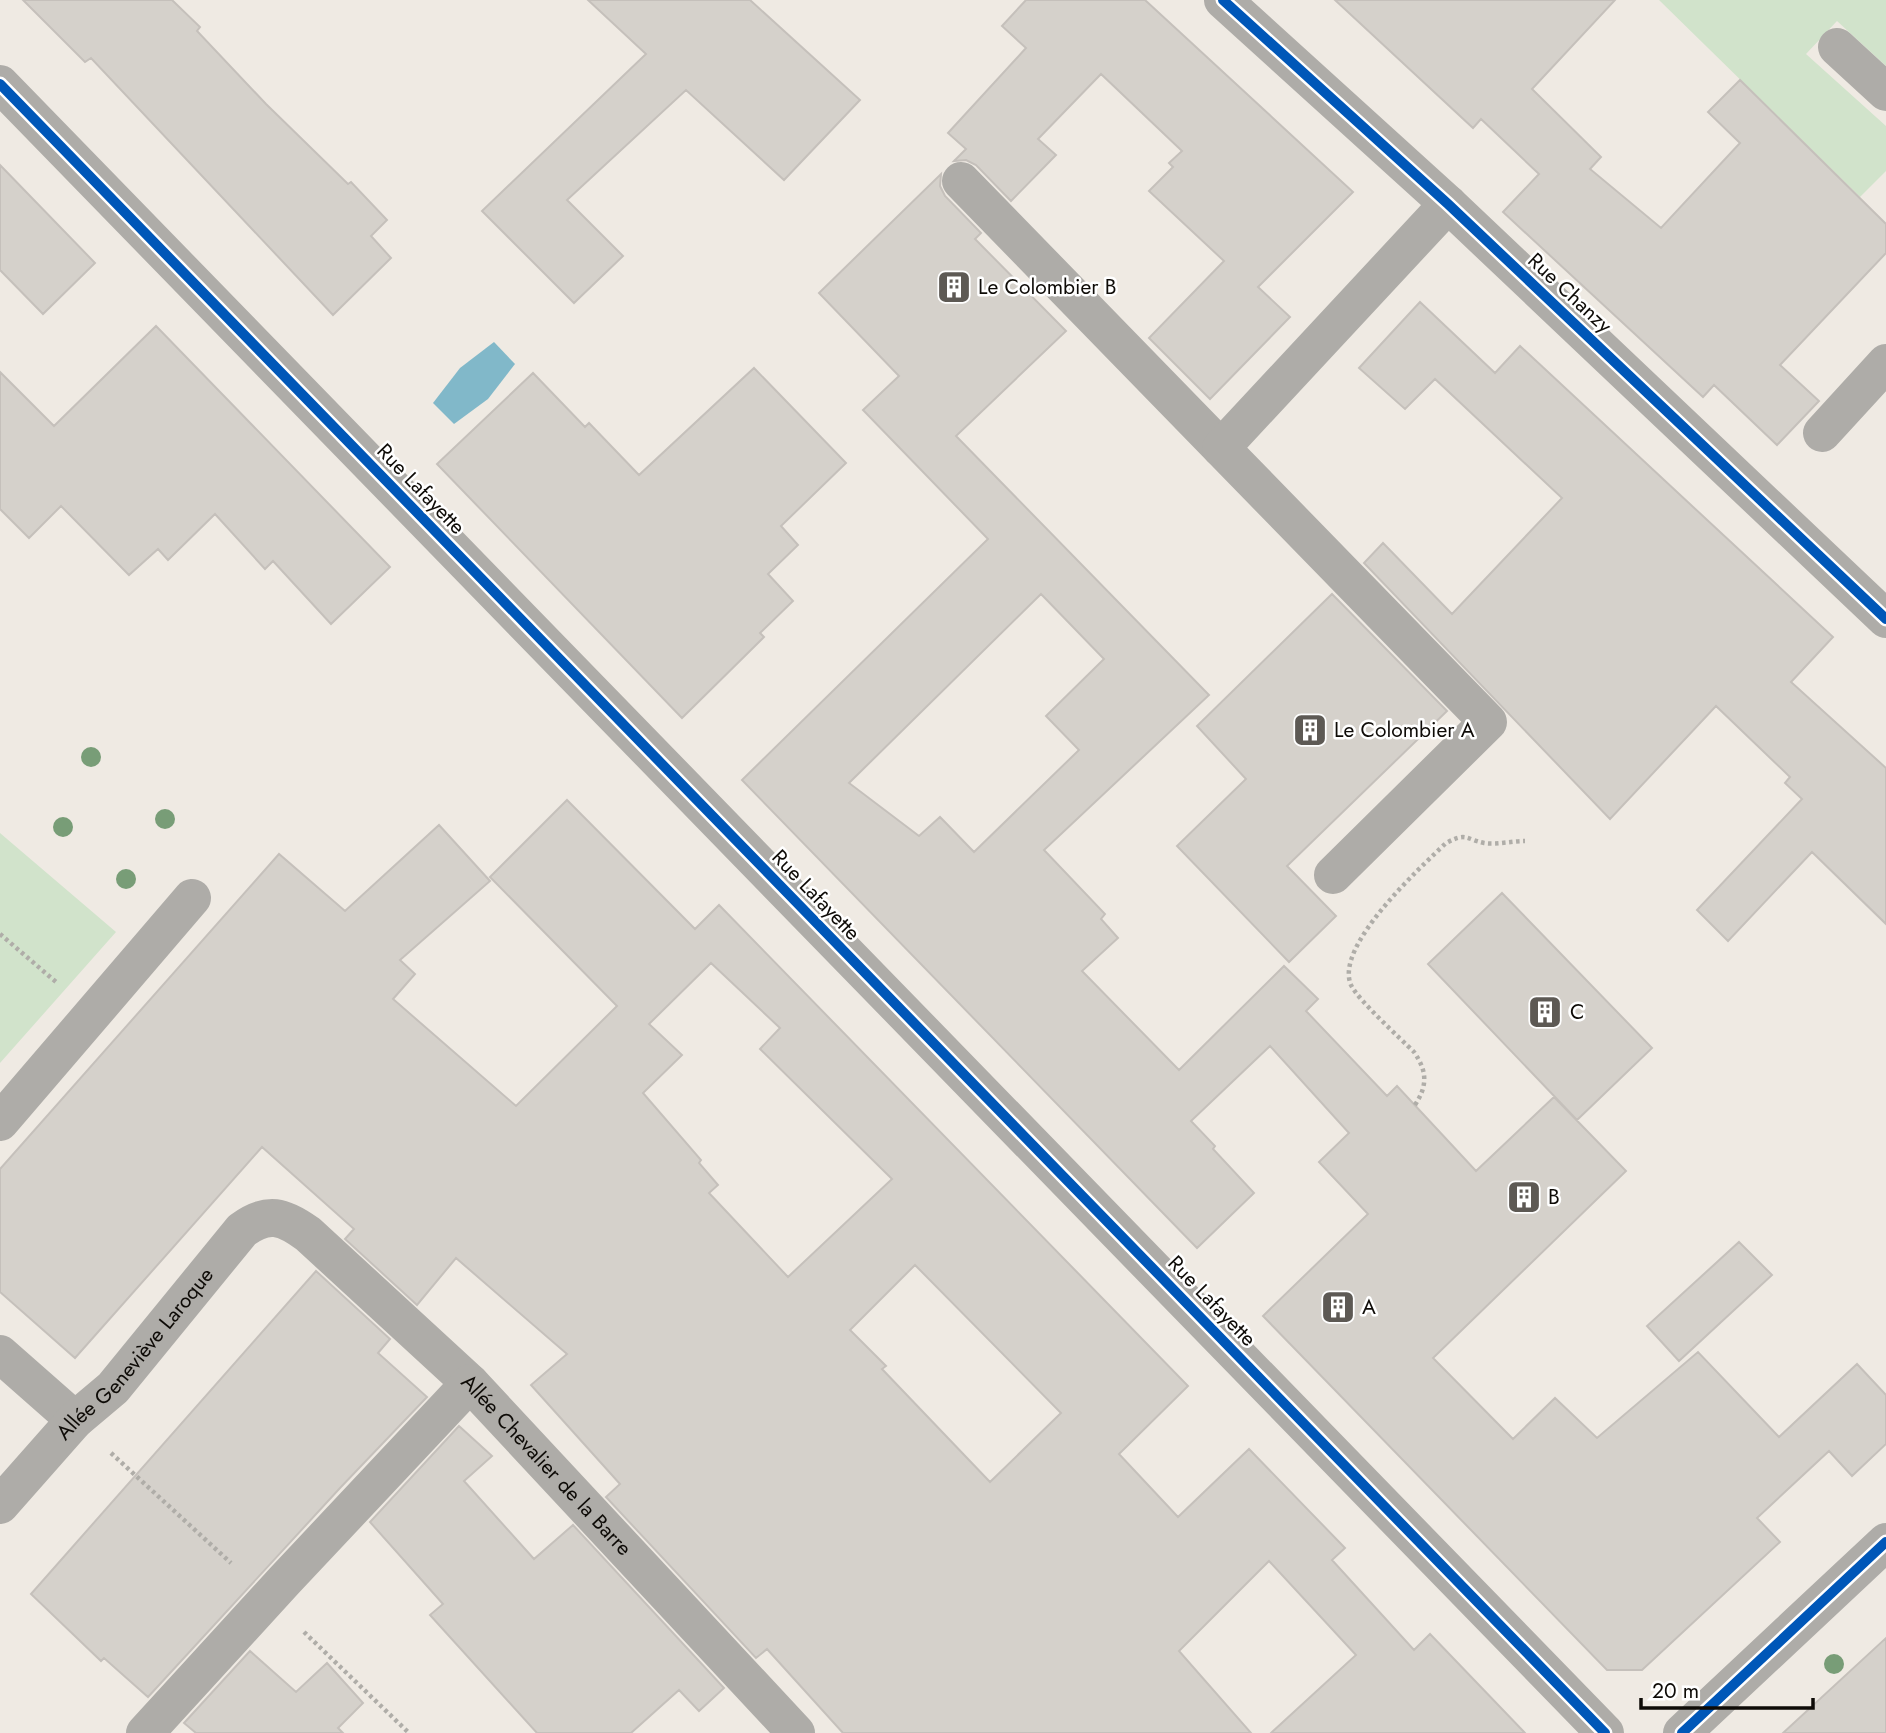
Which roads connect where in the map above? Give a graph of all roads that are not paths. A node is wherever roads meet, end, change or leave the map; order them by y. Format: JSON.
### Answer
{"nodes":[{"id":1,"x":1223,"y":0,"type":"edge"},
{"id":2,"x":1837,"y":47,"type":"dead end"},
{"id":3,"x":0,"y":84,"type":"edge"},
{"id":4,"x":1886,"y":92,"type":"edge"},
{"id":5,"x":961,"y":181,"type":"dead end"},
{"id":6,"x":1448,"y":204,"type":"junction"},
{"id":7,"x":1886,"y":363,"type":"edge"},
{"id":8,"x":1822,"y":433,"type":"dead end"},
{"id":9,"x":1221,"y":448,"type":"junction"},
{"id":10,"x":1886,"y":619,"type":"edge"},
{"id":11,"x":1333,"y":875,"type":"dead end"},
{"id":12,"x":192,"y":898,"type":"dead end"},
{"id":13,"x":0,"y":1122,"type":"edge"},
{"id":14,"x":277,"y":1217,"type":"joint"},
{"id":15,"x":0,"y":1354,"type":"edge"},
{"id":16,"x":470,"y":1383,"type":"junction"},
{"id":17,"x":75,"y":1420,"type":"junction"},
{"id":18,"x":0,"y":1505,"type":"edge"},
{"id":19,"x":1886,"y":1542,"type":"edge"},
{"id":20,"x":145,"y":1733,"type":"edge"},
{"id":21,"x":796,"y":1733,"type":"edge"},
{"id":22,"x":1605,"y":1733,"type":"edge"},
{"id":23,"x":1682,"y":1733,"type":"edge"}],
"edges":[{"from":1,"to":6,"type":"street","name":"Rue Chanzy"},
{"from":2,"to":4,"type":"street"},
{"from":3,"to":22,"type":"street","name":"Rue Lafayette"},
{"from":5,"to":9,"type":"street"},
{"from":6,"to":9,"type":"street"},
{"from":6,"to":10,"type":"street","name":"Rue Chanzy"},
{"from":7,"to":8,"type":"street"},
{"from":9,"to":11,"type":"street"},
{"from":12,"to":13,"type":"street"},
{"from":14,"to":16,"type":"street","name":"Allée Chevalier de la Barre"},
{"from":14,"to":17,"type":"street","name":"Allée Geneviève Laroque"},
{"from":15,"to":17,"type":"street"},
{"from":16,"to":20,"type":"street"},
{"from":16,"to":21,"type":"street","name":"Allée Chevalier de la Barre"},
{"from":17,"to":18,"type":"street","name":"Allée Geneviève Laroque"},
{"from":19,"to":23,"type":"street"}]}
